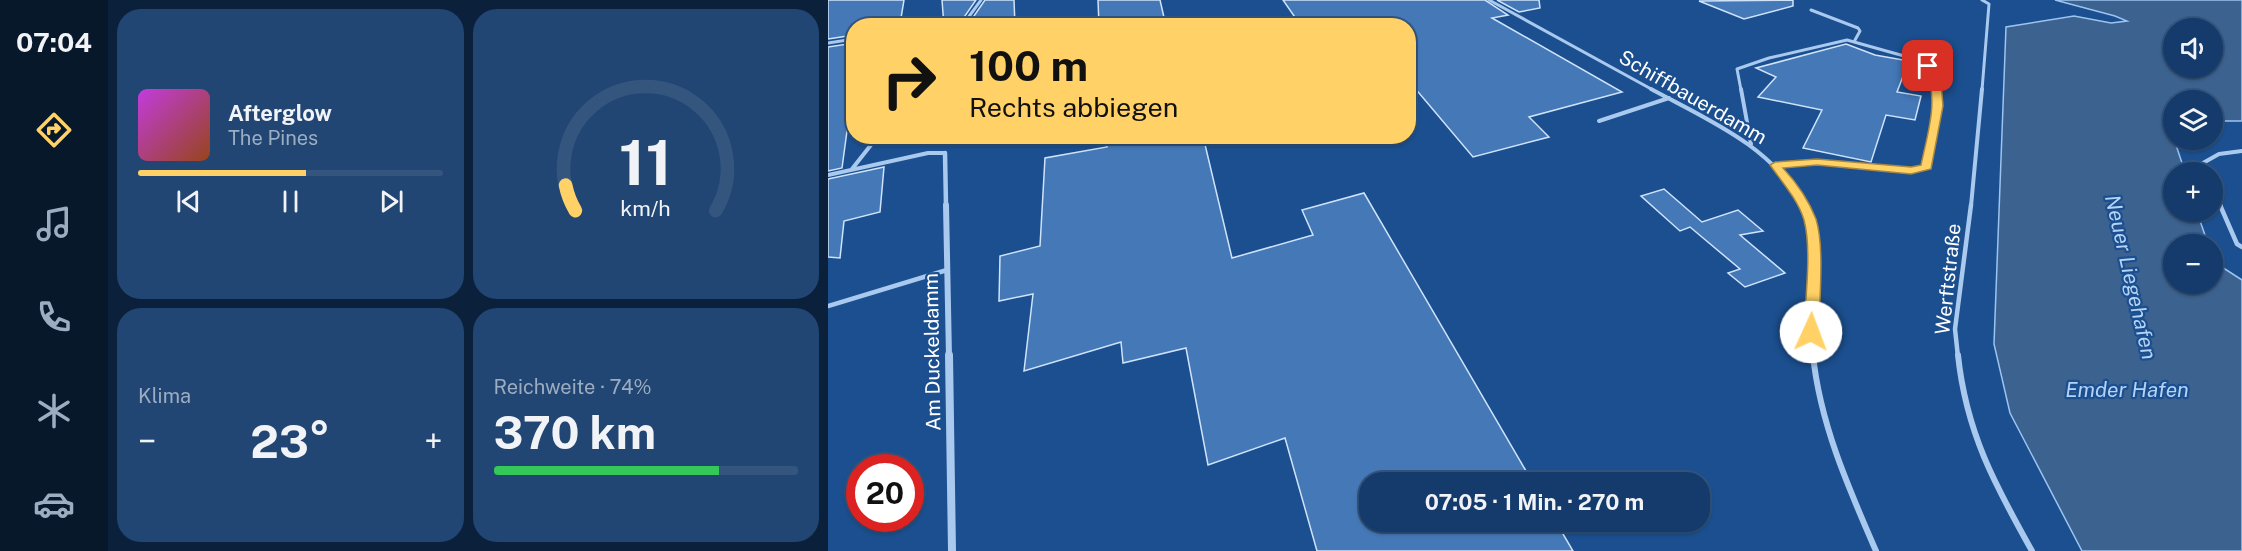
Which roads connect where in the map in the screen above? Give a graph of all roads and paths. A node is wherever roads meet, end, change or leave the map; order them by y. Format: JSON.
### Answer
{"nodes":[{"id":1,"x":981,"y":0,"type":"edge"},
{"id":2,"x":1489,"y":0,"type":"edge"},
{"id":3,"x":1982,"y":0,"type":"edge"},
{"id":4,"x":1811,"y":10,"type":"dead end"},
{"id":5,"x":968,"y":18,"type":"edge"},
{"id":6,"x":846,"y":40,"type":"edge"},
{"id":7,"x":1855,"y":40,"type":"junction"},
{"id":8,"x":828,"y":43,"type":"edge"},
{"id":9,"x":1669,"y":98,"type":"junction"},
{"id":10,"x":1599,"y":121,"type":"dead end"},
{"id":11,"x":872,"y":144,"type":"edge"},
{"id":12,"x":1751,"y":144,"type":"junction"},
{"id":13,"x":2242,"y":151,"type":"edge"},
{"id":14,"x":945,"y":153,"type":"joint"},
{"id":15,"x":2205,"y":162,"type":"edge"},
{"id":16,"x":1775,"y":165,"type":"junction"},
{"id":17,"x":852,"y":170,"type":"junction"},
{"id":18,"x":828,"y":175,"type":"edge"},
{"id":19,"x":2223,"y":211,"type":"edge"},
{"id":20,"x":2242,"y":247,"type":"edge"},
{"id":21,"x":947,"y":270,"type":"junction"},
{"id":22,"x":828,"y":306,"type":"edge"},
{"id":23,"x":952,"y":551,"type":"edge"},
{"id":24,"x":1876,"y":551,"type":"edge"},
{"id":25,"x":2032,"y":551,"type":"edge"}],
"edges":[{"from":1,"to":5,"type":"lane"},
{"from":2,"to":9,"type":"lane","name":"Schiffbauerdamm"},
{"from":3,"to":25,"type":"lane","name":"Werftstraße"},
{"from":4,"to":7,"type":"lane"},
{"from":6,"to":8,"type":"lane"},
{"from":7,"to":12,"type":"lane"},
{"from":7,"to":16,"type":"lane"},
{"from":9,"to":10,"type":"lane"},
{"from":9,"to":12,"type":"lane","name":"Schiffbauerdamm"},
{"from":11,"to":17,"type":"lane"},
{"from":12,"to":16,"type":"lane","name":"Schiffbauerdamm"},
{"from":13,"to":15,"type":"lane"},
{"from":14,"to":17,"type":"lane"},
{"from":14,"to":21,"type":"street","name":"Am Duckeldamm"},
{"from":16,"to":24,"type":"lane","name":"Schiffbauerdamm"},
{"from":17,"to":18,"type":"lane"},
{"from":19,"to":20,"type":"lane"},
{"from":21,"to":22,"type":"lane"},
{"from":21,"to":23,"type":"street","name":"Am Duckeldamm"}]}
